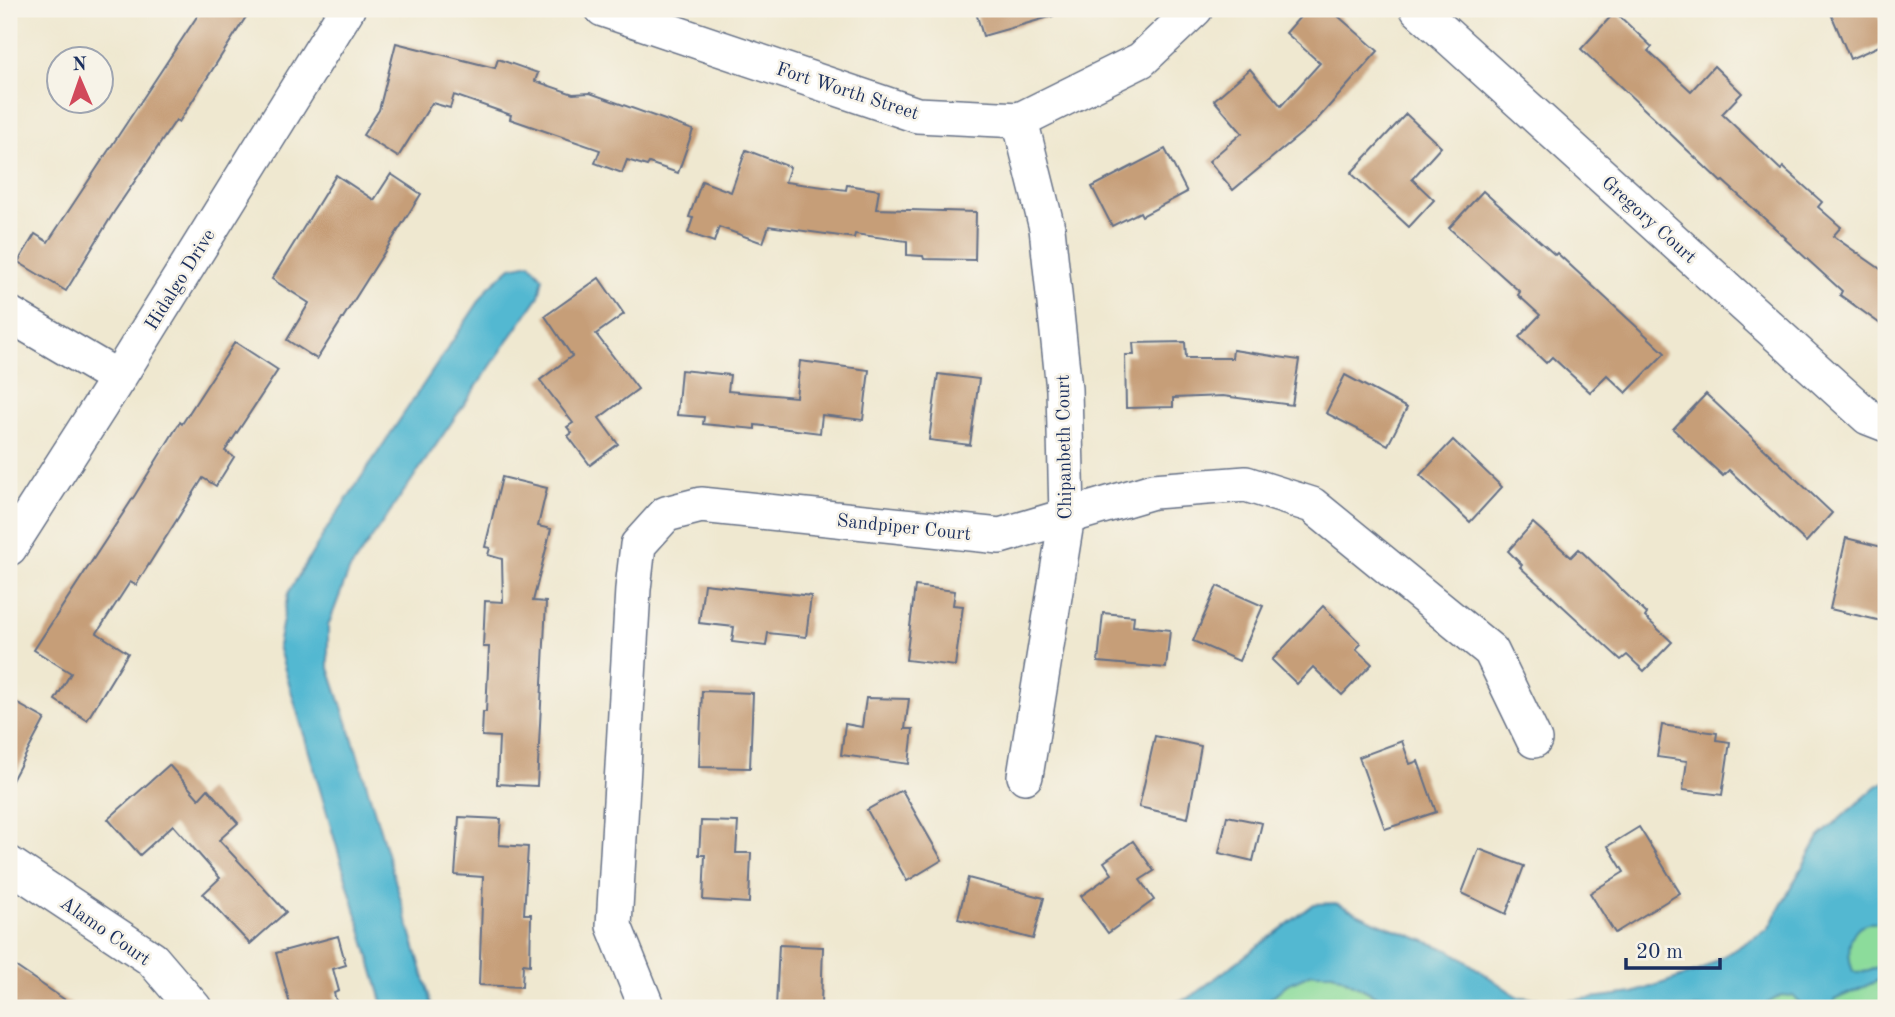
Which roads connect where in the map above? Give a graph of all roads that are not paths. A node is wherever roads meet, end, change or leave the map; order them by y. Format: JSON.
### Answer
{"nodes":[{"id":1,"x":346,"y":9,"type":"edge"},
{"id":2,"x":603,"y":9,"type":"edge"},
{"id":3,"x":1195,"y":9,"type":"edge"},
{"id":4,"x":1418,"y":9,"type":"edge"},
{"id":5,"x":1020,"y":120,"type":"junction"},
{"id":6,"x":9,"y":314,"type":"edge"},
{"id":7,"x":118,"y":378,"type":"junction"},
{"id":8,"x":1886,"y":424,"type":"edge"},
{"id":9,"x":1067,"y":516,"type":"junction"},
{"id":10,"x":9,"y":548,"type":"edge"},
{"id":11,"x":1534,"y":740,"type":"dead end"},
{"id":12,"x":1025,"y":776,"type":"dead end"},
{"id":13,"x":9,"y":864,"type":"edge"},
{"id":14,"x":645,"y":1003,"type":"dead end"},
{"id":15,"x":194,"y":1008,"type":"edge"}],
"edges":[{"from":1,"to":7,"type":"street","name":"Hidalgo Drive"},
{"from":2,"to":5,"type":"street","name":"Fort Worth Street"},
{"from":3,"to":5,"type":"street","name":"Fort Worth Street"},
{"from":4,"to":8,"type":"street","name":"Gregory Court"},
{"from":5,"to":9,"type":"street","name":"Chipanbeth Court"},
{"from":6,"to":7,"type":"street"},
{"from":7,"to":10,"type":"street","name":"Hidalgo Drive"},
{"from":9,"to":11,"type":"street","name":"Sandpiper Court"},
{"from":9,"to":12,"type":"street","name":"Chipanbeth Court"},
{"from":9,"to":14,"type":"street","name":"Sandpiper Court"},
{"from":13,"to":15,"type":"street","name":"Alamo Court"}]}
